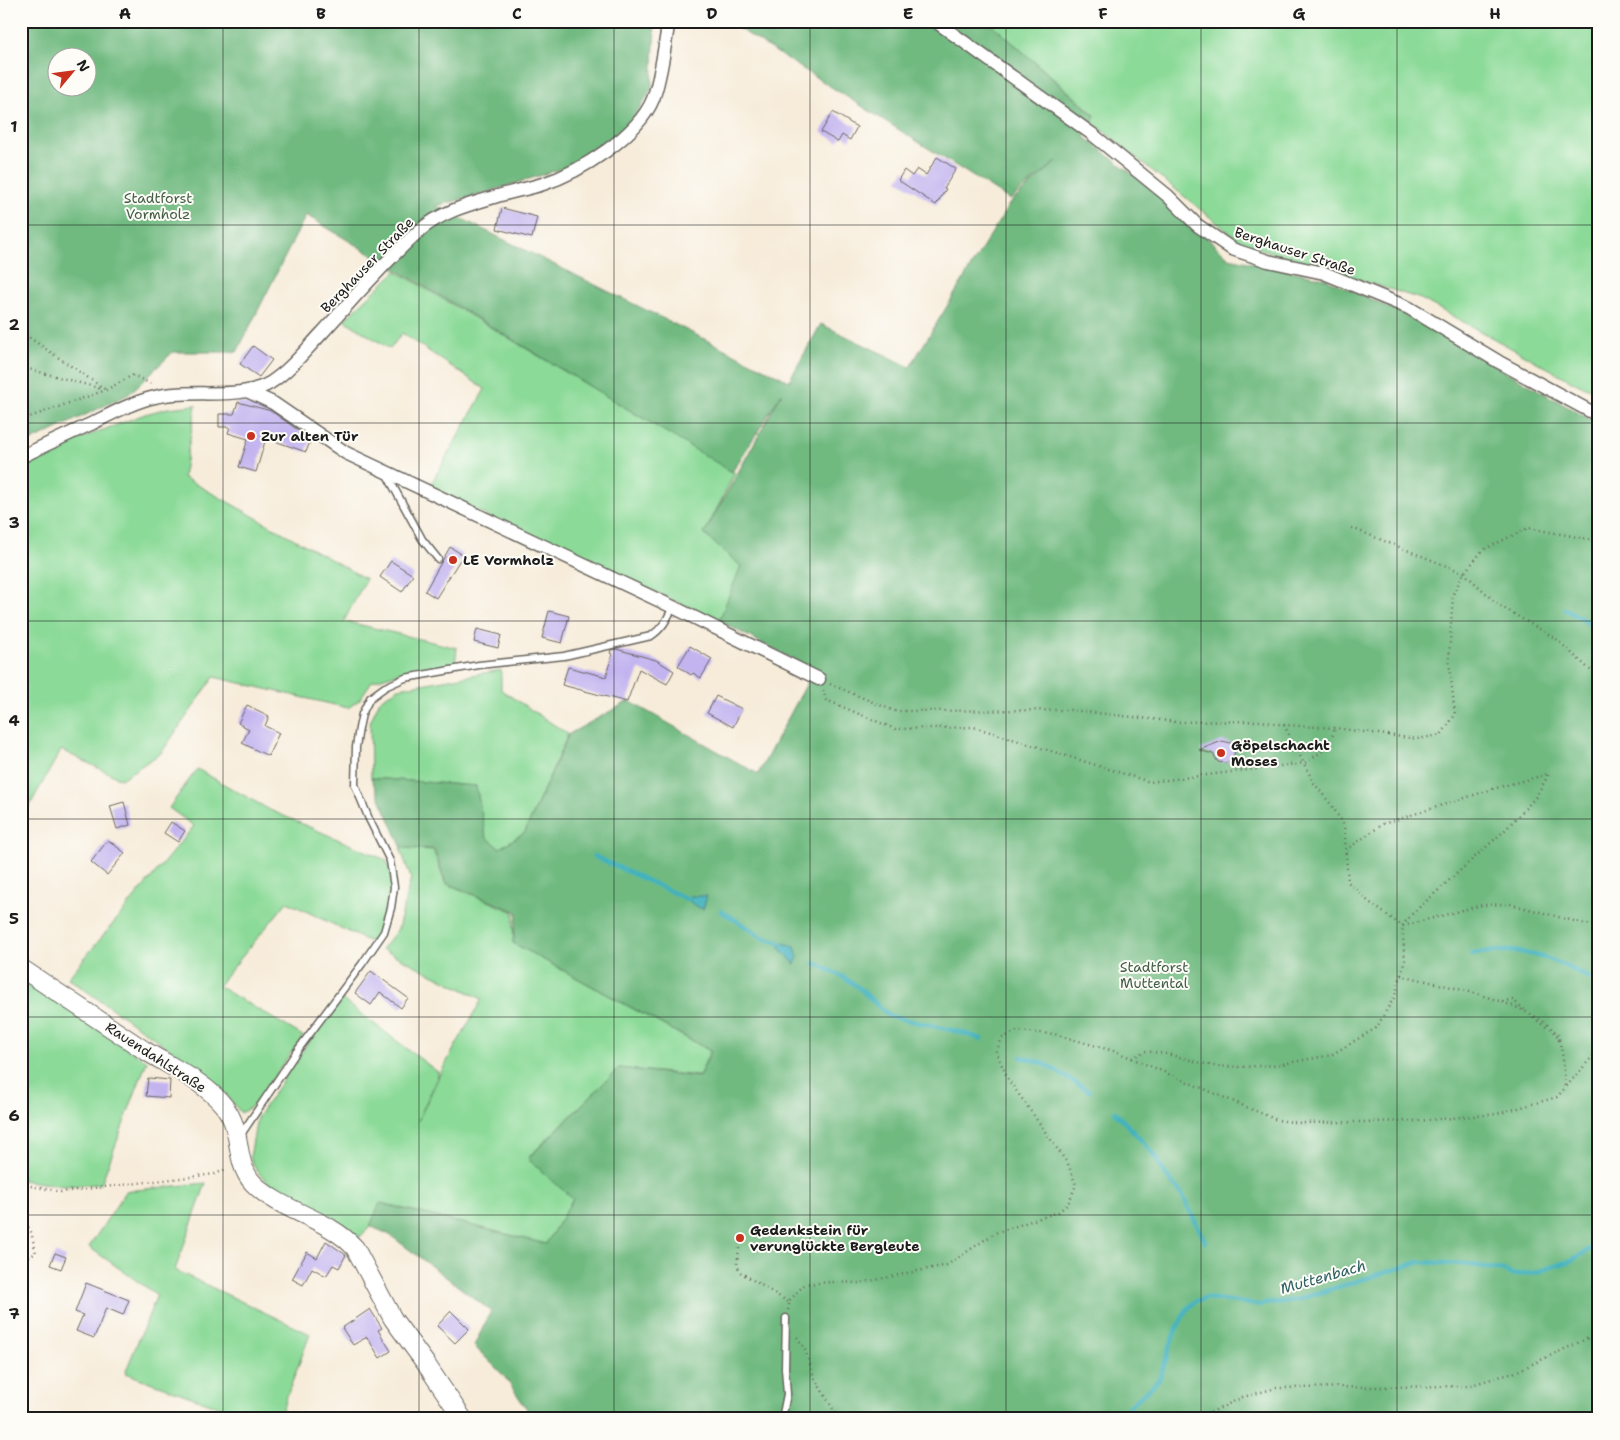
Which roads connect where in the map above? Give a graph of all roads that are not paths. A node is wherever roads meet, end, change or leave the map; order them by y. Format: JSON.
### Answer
{"nodes":[{"id":1,"x":669,"y":21,"type":"edge"},
{"id":2,"x":935,"y":21,"type":"edge"},
{"id":3,"x":247,"y":391,"type":"junction"},
{"id":4,"x":1599,"y":416,"type":"edge"},
{"id":5,"x":21,"y":457,"type":"edge"},
{"id":6,"x":386,"y":472,"type":"junction"},
{"id":7,"x":438,"y":559,"type":"dead end"},
{"id":8,"x":673,"y":607,"type":"junction"},
{"id":9,"x":819,"y":679,"type":"road end"},
{"id":10,"x":21,"y":968,"type":"edge"},
{"id":11,"x":238,"y":1139,"type":"junction"},
{"id":12,"x":786,"y":1318,"type":"road end"},
{"id":13,"x":463,"y":1419,"type":"edge"},
{"id":14,"x":782,"y":1419,"type":"edge"}],
"edges":[{"from":1,"to":3,"type":"street","name":"Berghauser Straße"},
{"from":2,"to":4,"type":"street","name":"Berghauser Straße"},
{"from":3,"to":5,"type":"street","name":"Berghauser Straße"},
{"from":3,"to":6,"type":"street"},
{"from":6,"to":7,"type":"lane"},
{"from":6,"to":8,"type":"street"},
{"from":8,"to":9,"type":"street"},
{"from":8,"to":11,"type":"lane"},
{"from":10,"to":11,"type":"street","name":"Rauendahlstraße"},
{"from":11,"to":13,"type":"street","name":"Rauendahlstraße"},
{"from":12,"to":14,"type":"lane"}]}
